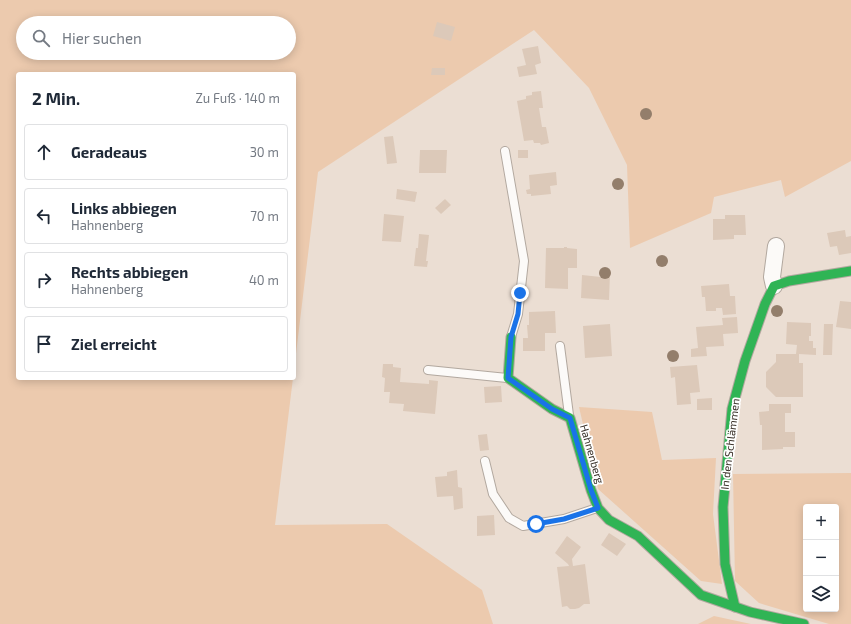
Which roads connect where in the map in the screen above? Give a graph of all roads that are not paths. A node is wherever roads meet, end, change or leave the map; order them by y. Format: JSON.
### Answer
{"nodes":[{"id":1,"x":505,"y":150,"type":"dead end"},
{"id":2,"x":776,"y":246,"type":"dead end"},
{"id":3,"x":851,"y":271,"type":"edge"},
{"id":4,"x":774,"y":286,"type":"junction"},
{"id":5,"x":511,"y":337,"type":"joint"},
{"id":6,"x":560,"y":346,"type":"dead end"},
{"id":7,"x":428,"y":370,"type":"dead end"},
{"id":8,"x":508,"y":378,"type":"junction"},
{"id":9,"x":570,"y":418,"type":"junction"},
{"id":10,"x":485,"y":461,"type":"dead end"},
{"id":11,"x":598,"y":508,"type":"junction"},
{"id":12,"x":735,"y":607,"type":"junction"},
{"id":13,"x":804,"y":624,"type":"edge"}],
"edges":[{"from":1,"to":5,"type":"lane"},
{"from":2,"to":4,"type":"street","name":"In den Schlämmen"},
{"from":3,"to":4,"type":"street"},
{"from":4,"to":12,"type":"street","name":"In den Schlämmen"},
{"from":5,"to":8,"type":"street"},
{"from":6,"to":9,"type":"lane"},
{"from":7,"to":8,"type":"lane"},
{"from":8,"to":9,"type":"street","name":"Hahnenberg"},
{"from":9,"to":11,"type":"street","name":"Hahnenberg"},
{"from":10,"to":11,"type":"lane"},
{"from":11,"to":12,"type":"street","name":"Hahnenberg"},
{"from":12,"to":13,"type":"street","name":"Hahnenberg"}]}
